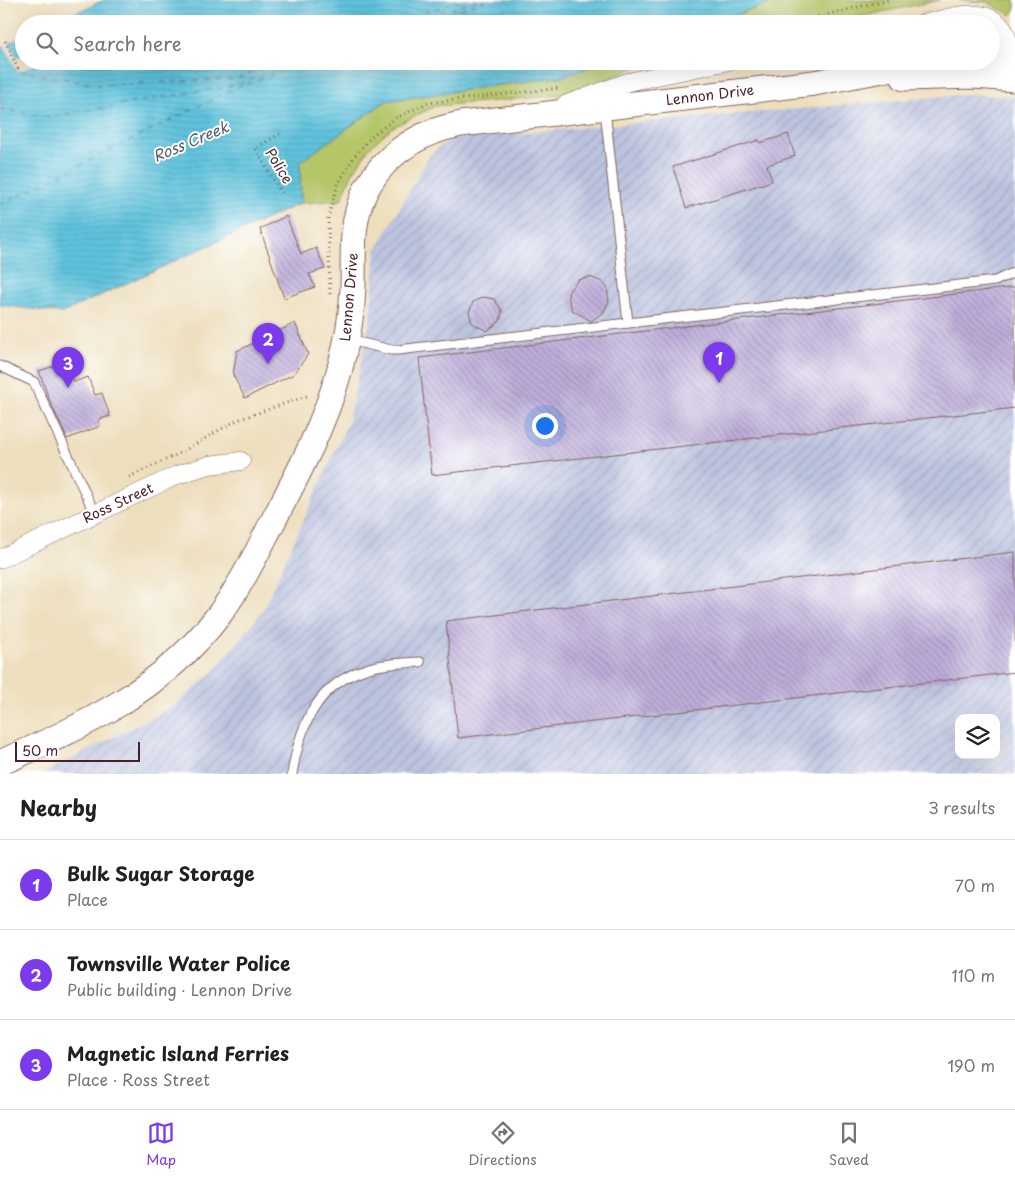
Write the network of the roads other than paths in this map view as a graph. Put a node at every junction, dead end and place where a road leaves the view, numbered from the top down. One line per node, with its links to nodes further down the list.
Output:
1 (1000, 26): 2 (street)
2 (1005, 52): 5 (street)
3 (686, 70): 8 (street)
4 (883, 70): 6 (street, Lennon Drive)
5 (1004, 78): 6 (street, Lennon Drive)
6 (814, 83): 7 (street, Lennon Drive)
7 (605, 107): 8 (street, Lennon Drive); 10 (lane)
8 (544, 114): 11 (street, Lennon Drive)
9 (1015, 272): 10 (lane)
10 (628, 323): 11 (lane)
11 (346, 339): 17 (street, Lennon Drive)
12 (0, 366): 14 (lane)
13 (241, 461): 14 (street, Ross Street)
14 (95, 514): 15 (street, Ross Street)
15 (0, 559)
16 (420, 662): 18 (lane)
17 (0, 762)
18 (292, 774)

